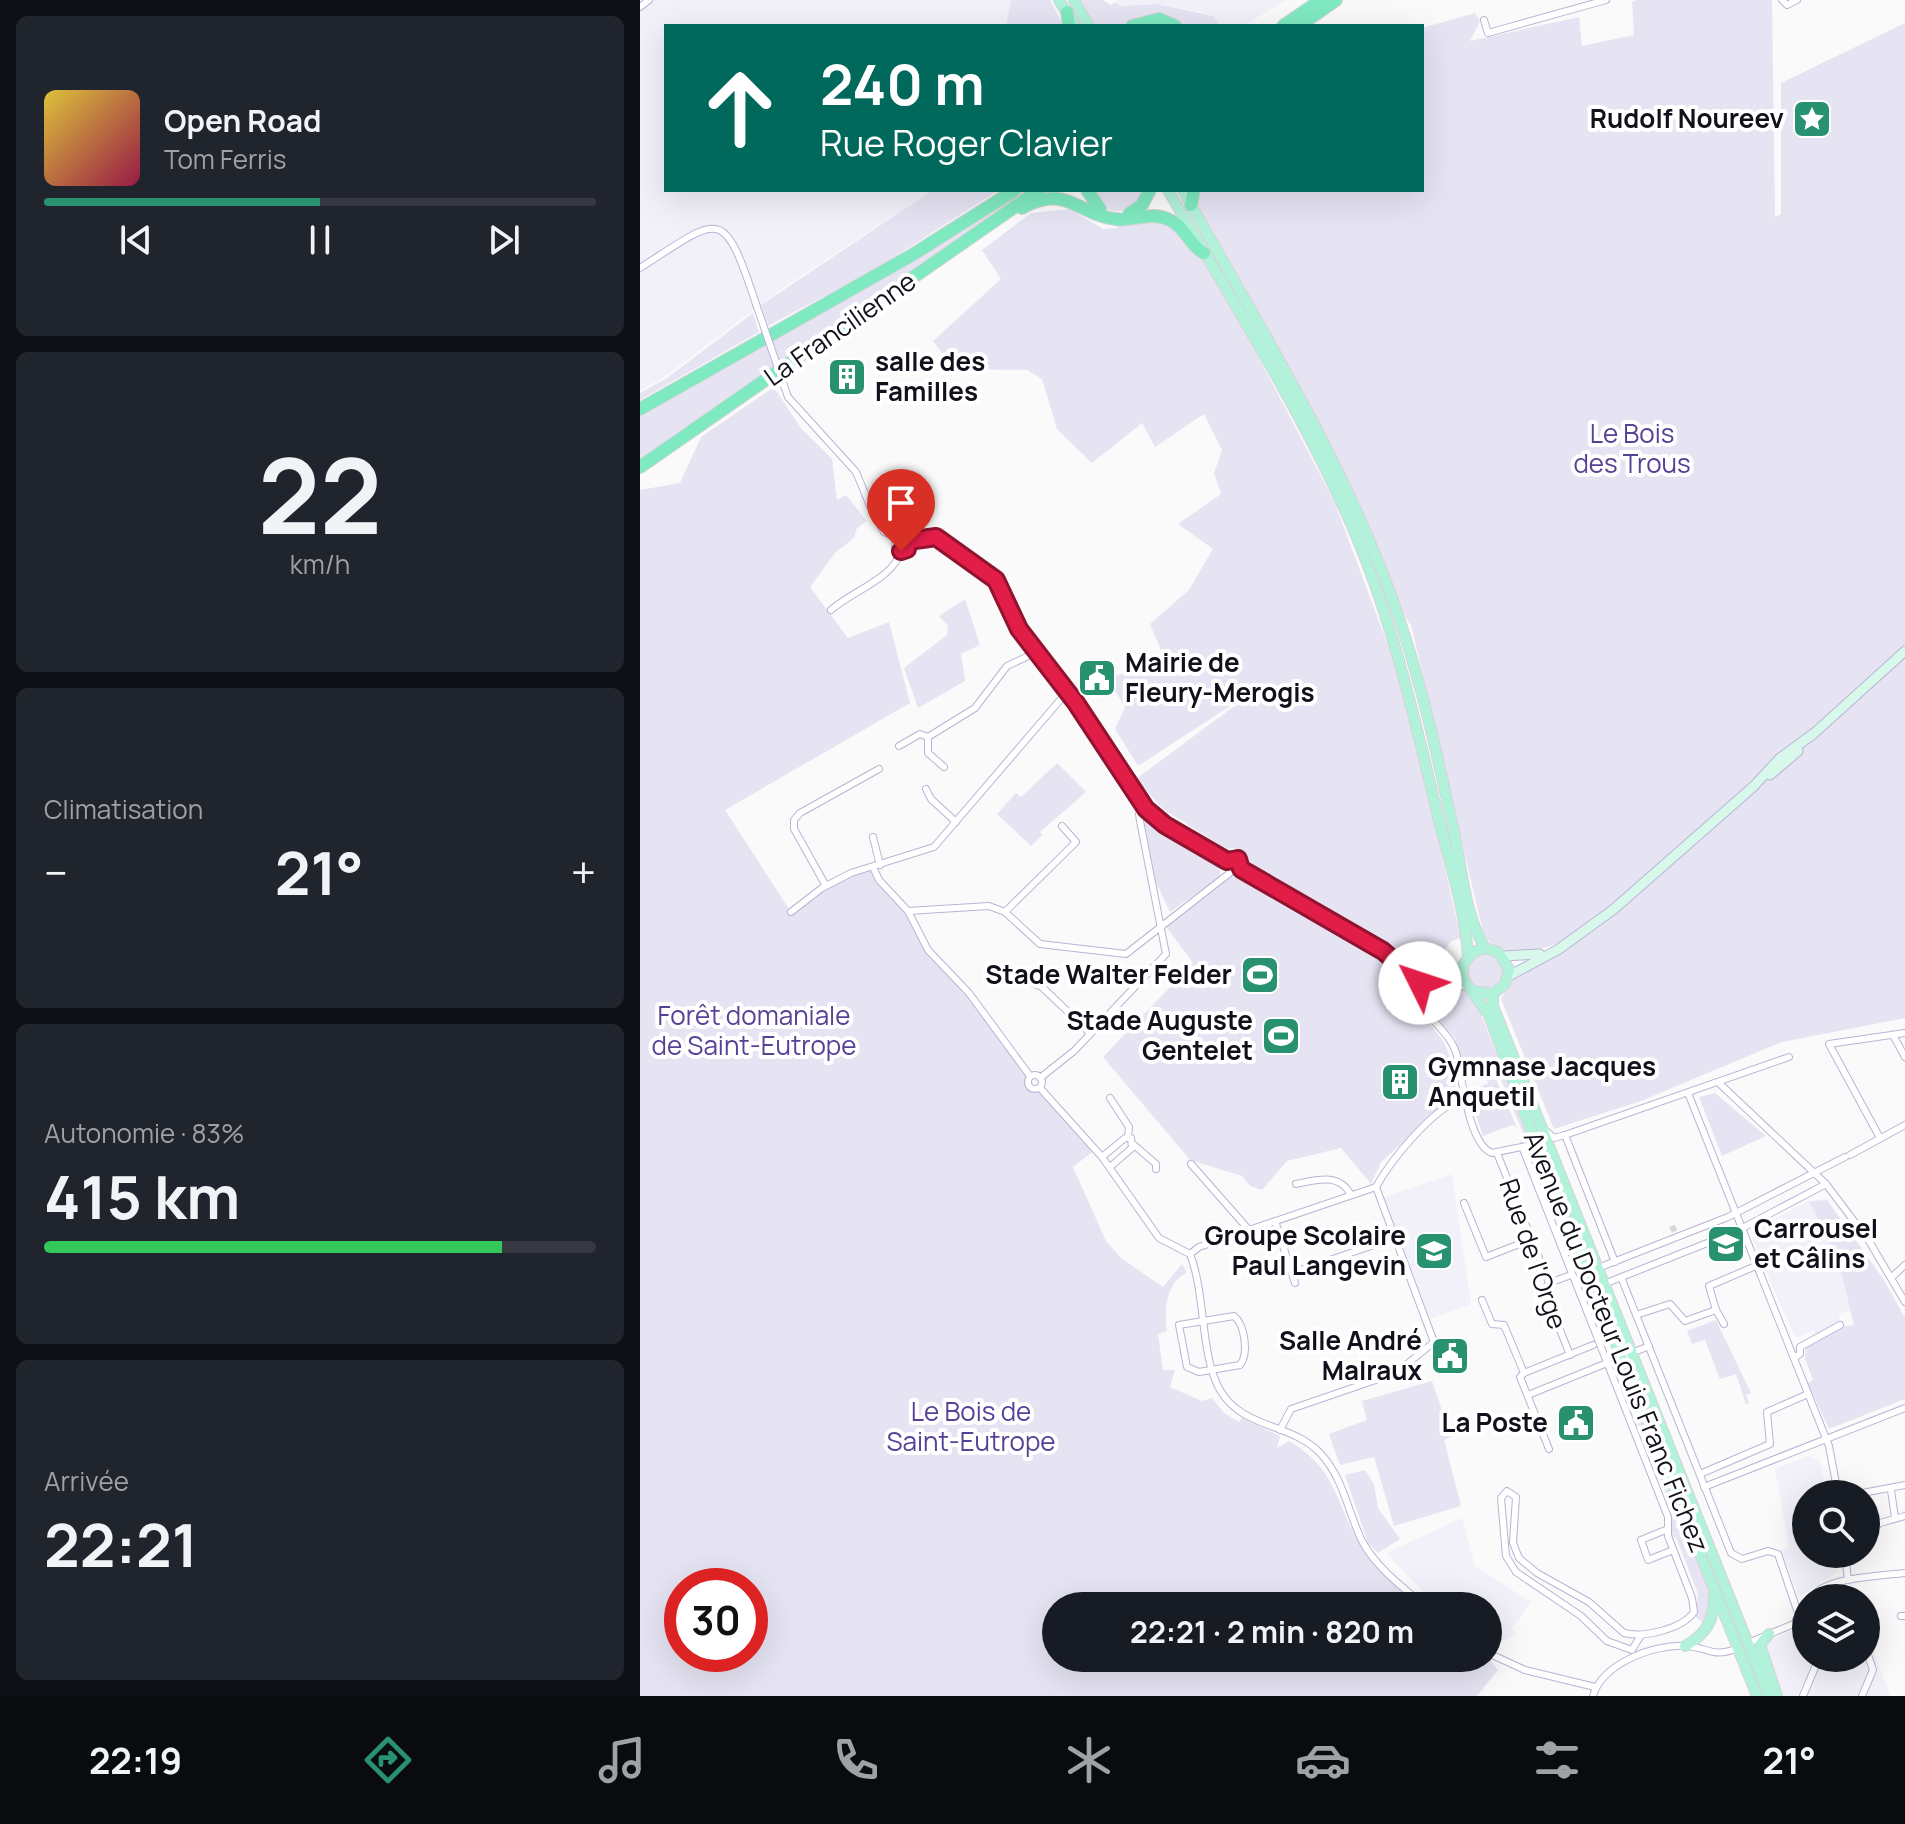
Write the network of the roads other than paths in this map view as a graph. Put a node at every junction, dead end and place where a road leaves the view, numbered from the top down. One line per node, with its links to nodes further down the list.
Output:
1 (649, 0): 9 (street)
2 (1059, 0): 10 (main road)
3 (1074, 0): 14 (main road)
4 (1321, 0): 17 (highway)
5 (1336, 0): 18 (highway)
6 (1606, 0): 11 (street)
7 (1782, 0): 8 (street)
8 (1797, 0)
9 (640, 7)
10 (1067, 12): 12 (highway); 13 (main road)
11 (1484, 20)
12 (1069, 24)
13 (1074, 24)
14 (1088, 24)
15 (1140, 24): 16 (highway)
16 (1170, 24)
17 (1286, 24)
18 (1302, 24)
19 (1012, 192): 30 (highway, La Francilienne)
20 (1036, 192): 27 (highway, La Francilienne)
21 (1088, 192): 22 (highway)
22 (1149, 192)
23 (1169, 192): 28 (main road)
24 (1184, 192): 26 (main road)
25 (1194, 192): 26 (highway)
26 (1191, 205): 57 (main road)
27 (1007, 213): 28 (highway); 31 (highway, La Francilienne)
28 (1204, 253): 60 (main road)
29 (640, 268): 32 (street, bridge)
30 (640, 409)
31 (640, 467)
32 (896, 539): 33 (street); 34 (street)
33 (908, 541): 34 (street); 37 (street)
34 (901, 551): 35 (street)
35 (831, 610)
36 (1905, 651): 58 (main road)
37 (1037, 652): 38 (street); 39 (street)
38 (1067, 692): 44 (street); 45 (street)
39 (928, 737): 40 (street); 41 (street)
40 (899, 746)
41 (944, 767)
42 (879, 769): 52 (street)
43 (926, 789): 45 (street)
44 (1146, 809): 48 (street); 56 (street)
45 (956, 822): 49 (street)
46 (1062, 826): 55 (street)
47 (873, 837): 49 (street)
48 (1227, 861): 50 (street); 51 (street)
49 (876, 866): 52 (street); 53 (street)
50 (1241, 869): 51 (street); 63 (street)
51 (1231, 872): 56 (street)
52 (826, 886): 54 (street)
53 (908, 911): 55 (street); 71 (street)
54 (791, 912)
55 (1005, 912): 56 (street)
56 (1161, 924): 66 (street)
57 (1485, 948): 59 (main road); 60 (main road)
58 (1559, 949): 59 (main road); 62 (main road)
59 (1503, 956): 62 (main road)
60 (1466, 960): 63 (street); 64 (main road)
61 (1013, 975): 66 (street)
62 (1509, 976): 65 (main road)
63 (1418, 982): 64 (street); 78 (street)
64 (1470, 988): 65 (main road); 83 (main road, Avenue du Docteur Louis Franc Fichez)
65 (1493, 994): 75 (main road, Avenue du Docteur Louis Franc Fichez)
66 (1090, 1033): 72 (street)
67 (1905, 1033): 68 (street)
68 (1893, 1035): 70 (street); 82 (street)
69 (1789, 1057): 73 (street)
70 (1905, 1057)
71 (1030, 1076): 72 (street); 74 (street)
72 (1040, 1078): 74 (street)
73 (1720, 1084): 76 (street); 91 (street)
74 (1040, 1088): 87 (street)
75 (1525, 1088): 80 (street); 115 (main road, Avenue du Docteur Louis Franc Fichez)
76 (1688, 1093): 80 (street); 99 (street)
77 (1110, 1098): 81 (street)
78 (1465, 1098): 86 (street); 94 (street)
79 (1905, 1125): 82 (street)
80 (1565, 1135): 107 (street)
81 (1128, 1137): 84 (street); 87 (street)
82 (1880, 1138): 91 (street)
83 (1536, 1144): 85 (street); 115 (main road, Avenue du Docteur Louis Franc Fichez)
84 (1134, 1145): 89 (street); 90 (street)
85 (1523, 1149): 86 (street); 112 (street)
86 (1497, 1153): 104 (street, Rue de l'Orge)
87 (1102, 1157): 89 (street)
88 (1191, 1164): 102 (street)
89 (1110, 1167): 106 (street)
90 (1156, 1169)
91 (1816, 1174): 93 (street); 95 (street)
92 (1296, 1184): 96 (street)
93 (1826, 1184): 98 (street); 114 (street)
94 (1376, 1187): 96 (street); 103 (street)
95 (1774, 1194): 98 (street); 99 (street)
96 (1351, 1195): 100 (street)
97 (1464, 1203): 104 (street)
98 (1781, 1208): 101 (street)
99 (1736, 1213): 101 (street); 105 (street)
100 (1275, 1221): 102 (street); 111 (street)
101 (1743, 1228): 108 (street); 110 (street)
102 (1249, 1230): 106 (street)
103 (1394, 1238): 111 (street); 141 (street)
104 (1532, 1239): 117 (street, Rue de l'Orge)
105 (1643, 1251): 107 (street); 110 (street)
106 (1190, 1254): 122 (street)
107 (1615, 1262): 115 (street)
108 (1758, 1265): 120 (street); 126 (street)
109 (1905, 1265): 114 (street)
110 (1648, 1266): 113 (street)
111 (1292, 1273): 116 (street)
112 (1571, 1275): 117 (street); 132 (street)
113 (1621, 1277): 115 (street); 121 (street)
114 (1892, 1277): 119 (street)
115 (1597, 1280): 129 (main road, Avenue du Docteur Louis Franc Fichez)
116 (1295, 1283)
117 (1549, 1283): 130 (street, Rue de l'Orge)
118 (1482, 1300): 134 (street)
119 (1905, 1302)
120 (1716, 1310): 121 (street); 123 (street)
121 (1636, 1315): 127 (street)
122 (1205, 1319): 133 (street); 133 (street); 133 (street)
123 (1724, 1324)
124 (1840, 1325): 128 (street)
125 (1593, 1345): 130 (street)
126 (1789, 1345): 128 (street); 131 (street)
127 (1649, 1346): 129 (street); 137 (street)
128 (1800, 1347): 131 (street)
129 (1627, 1354): 132 (street); 138 (main road, Avenue du Docteur Louis Franc Fichez)
130 (1570, 1355): 134 (street)
131 (1794, 1358): 135 (street)
132 (1606, 1363): 136 (street); 140 (street)
133 (1213, 1369): 141 (street)
134 (1524, 1373): 136 (street)
135 (1808, 1394): 142 (street); 143 (street)
136 (1528, 1395): 144 (street)
137 (1671, 1399): 138 (street); 146 (street)
138 (1648, 1408): 140 (street); 164 (main road, Avenue du Docteur Louis Franc Fichez); 174 (main road, Avenue du Docteur Louis Franc Fichez)
139 (1905, 1408): 142 (street)
140 (1627, 1417): 157 (street)
141 (1280, 1430): 167 (street)
142 (1826, 1439): 145 (street); 147 (street)
143 (1772, 1441): 145 (street); 146 (street)
144 (1549, 1449)
145 (1780, 1458): 149 (street)
146 (1700, 1474): 149 (street)
147 (1835, 1480)
148 (1905, 1485): 150 (street)
149 (1704, 1487): 166 (street)
150 (1891, 1490): 151 (street); 155 (street)
151 (1880, 1491)
152 (1517, 1501): 153 (street); 171 (street); 171 (street)
153 (1525, 1502)
154 (1905, 1516): 155 (street)
155 (1895, 1518): 156 (street)
156 (1880, 1523)
157 (1668, 1529): 158 (street); 159 (street)
158 (1673, 1550): 159 (street); 169 (street)
159 (1648, 1560): 160 (street)
160 (1638, 1565)
161 (1847, 1568): 163 (street)
162 (1905, 1573): 163 (street)
163 (1848, 1580): 165 (street)
164 (1713, 1584): 173 (main road); 174 (main road, Avenue du Docteur Louis Franc Fichez)
165 (1834, 1584)
166 (1792, 1590)
167 (1408, 1592)
168 (1792, 1621): 170 (street)
169 (1667, 1628): 171 (street); 172 (street)
170 (1769, 1634): 174 (street); 182 (main road)
171 (1641, 1635)
172 (1672, 1646): 173 (street); 178 (street)
173 (1685, 1646): 174 (street)
174 (1743, 1646): 180 (main road, Avenue du Docteur Louis Franc Fichez); 181 (main road)
175 (1502, 1659): 178 (street)
176 (1813, 1672): 183 (street)
177 (1872, 1672): 184 (street)
178 (1595, 1687): 179 (street)
179 (1593, 1696)
180 (1757, 1696)
181 (1767, 1696)
182 (1777, 1696)
183 (1803, 1696)
184 (1862, 1696)

